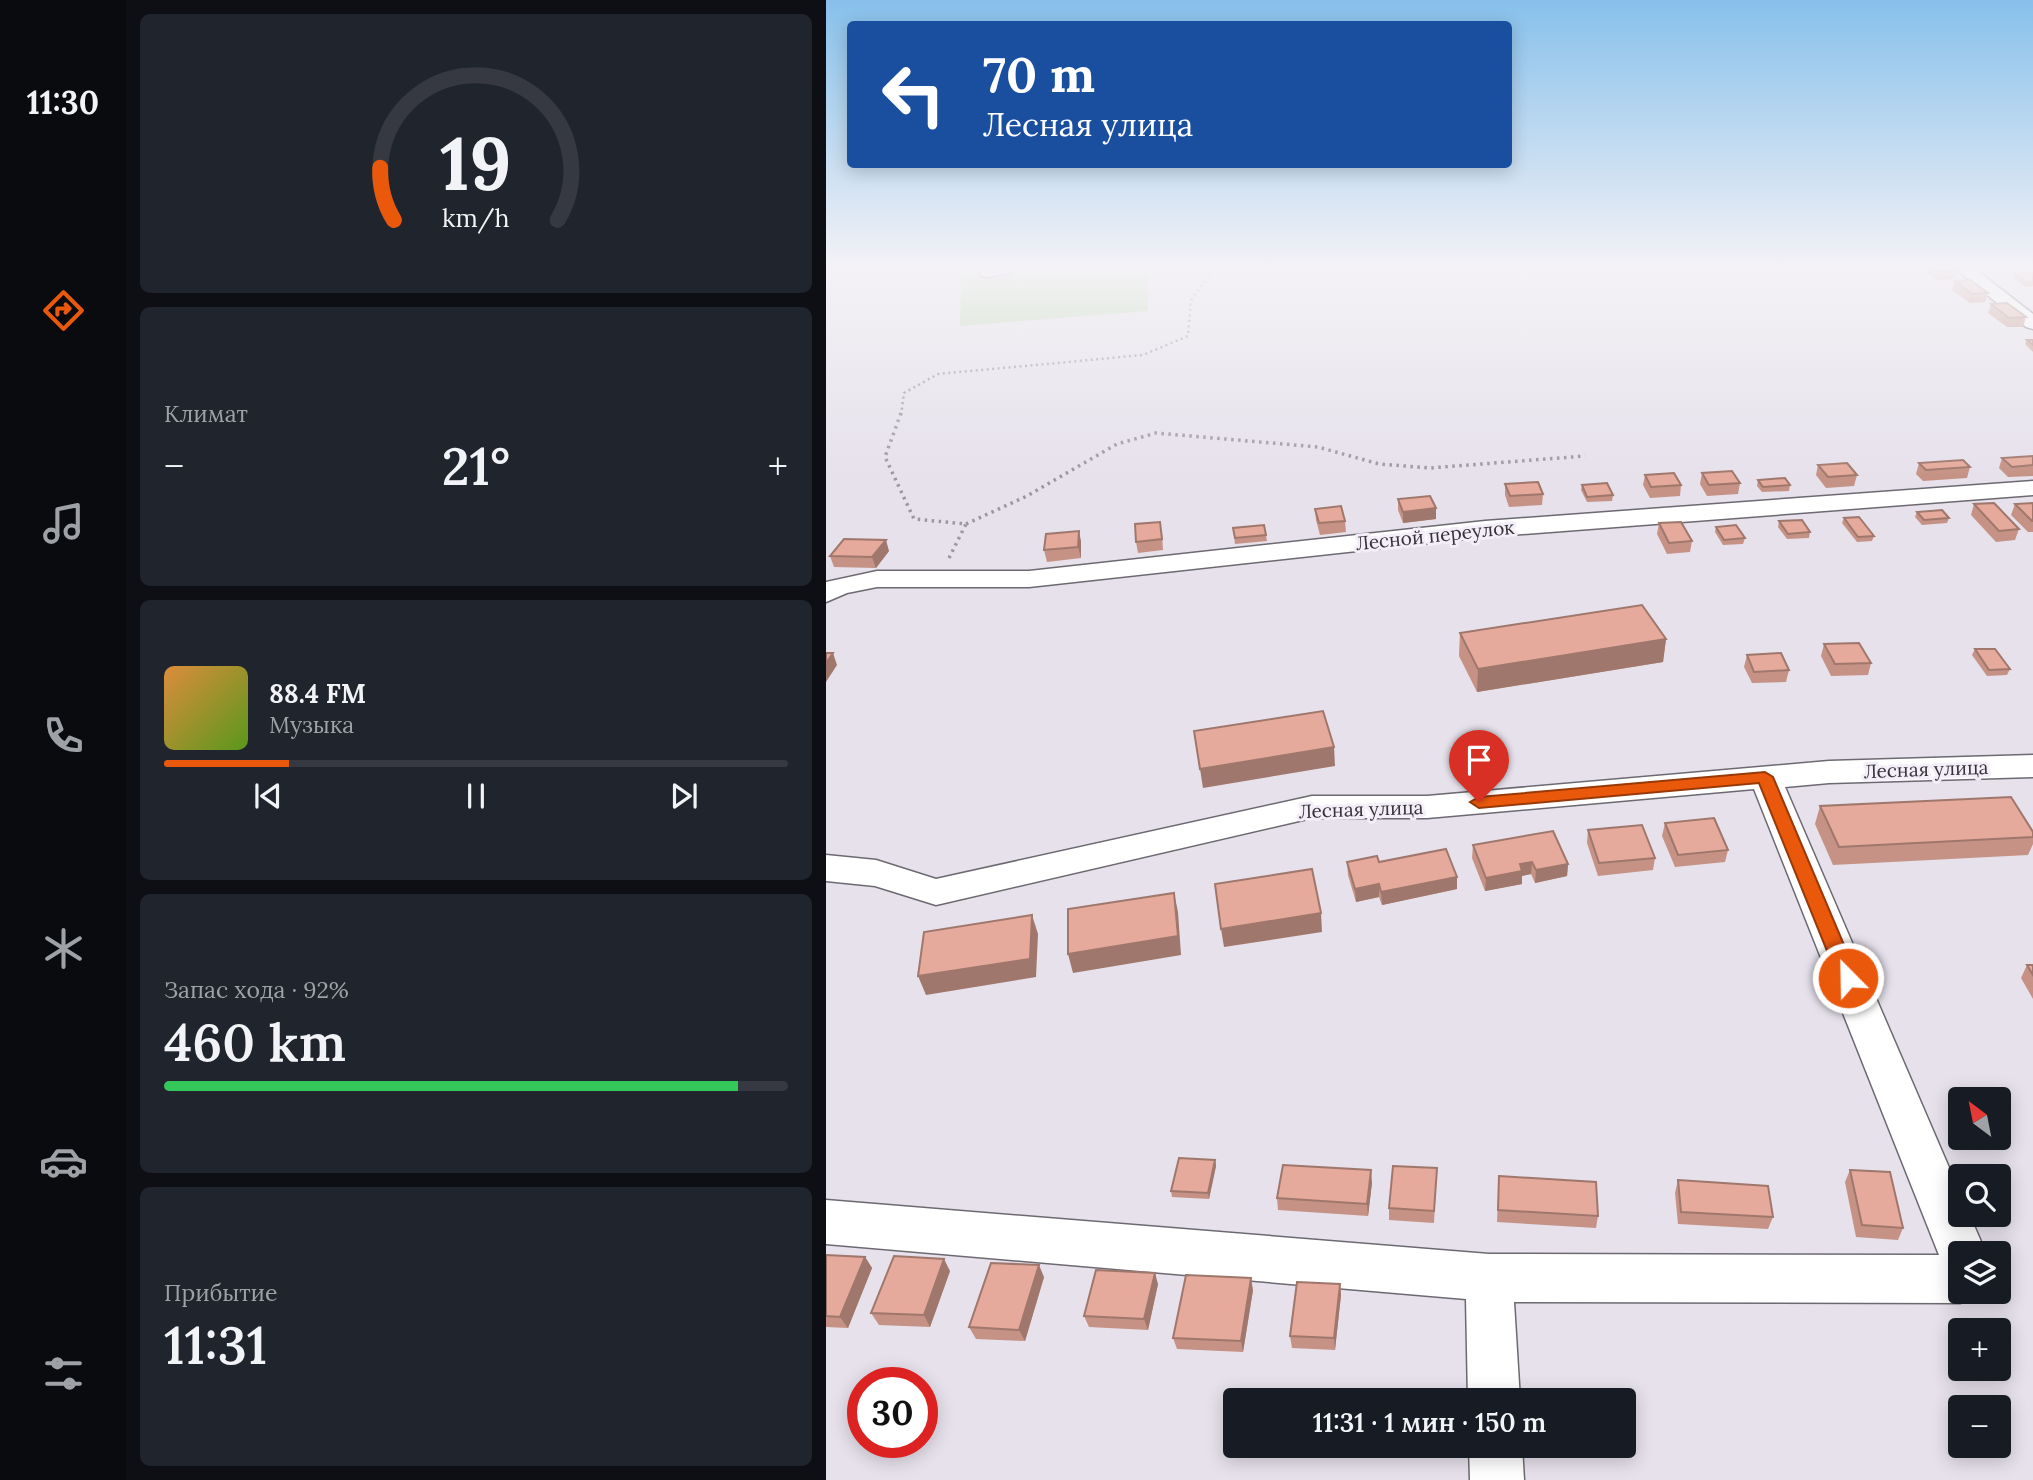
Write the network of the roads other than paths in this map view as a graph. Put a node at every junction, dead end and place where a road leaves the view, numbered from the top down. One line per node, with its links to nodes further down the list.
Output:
1 (2033, 488): 2 (street, Лесной переулок)
2 (830, 584)
3 (2033, 766): 4 (street, Лесная улица)
4 (1765, 777): 5 (street, Лесная улица); 7 (street)
5 (826, 868)
6 (826, 1222): 8 (street)
7 (1957, 1241)
8 (1489, 1278): 9 (street); 10 (street)
9 (1948, 1279)
10 (1494, 1388)
11 (1496, 1458): 12 (street)
12 (1497, 1480)

